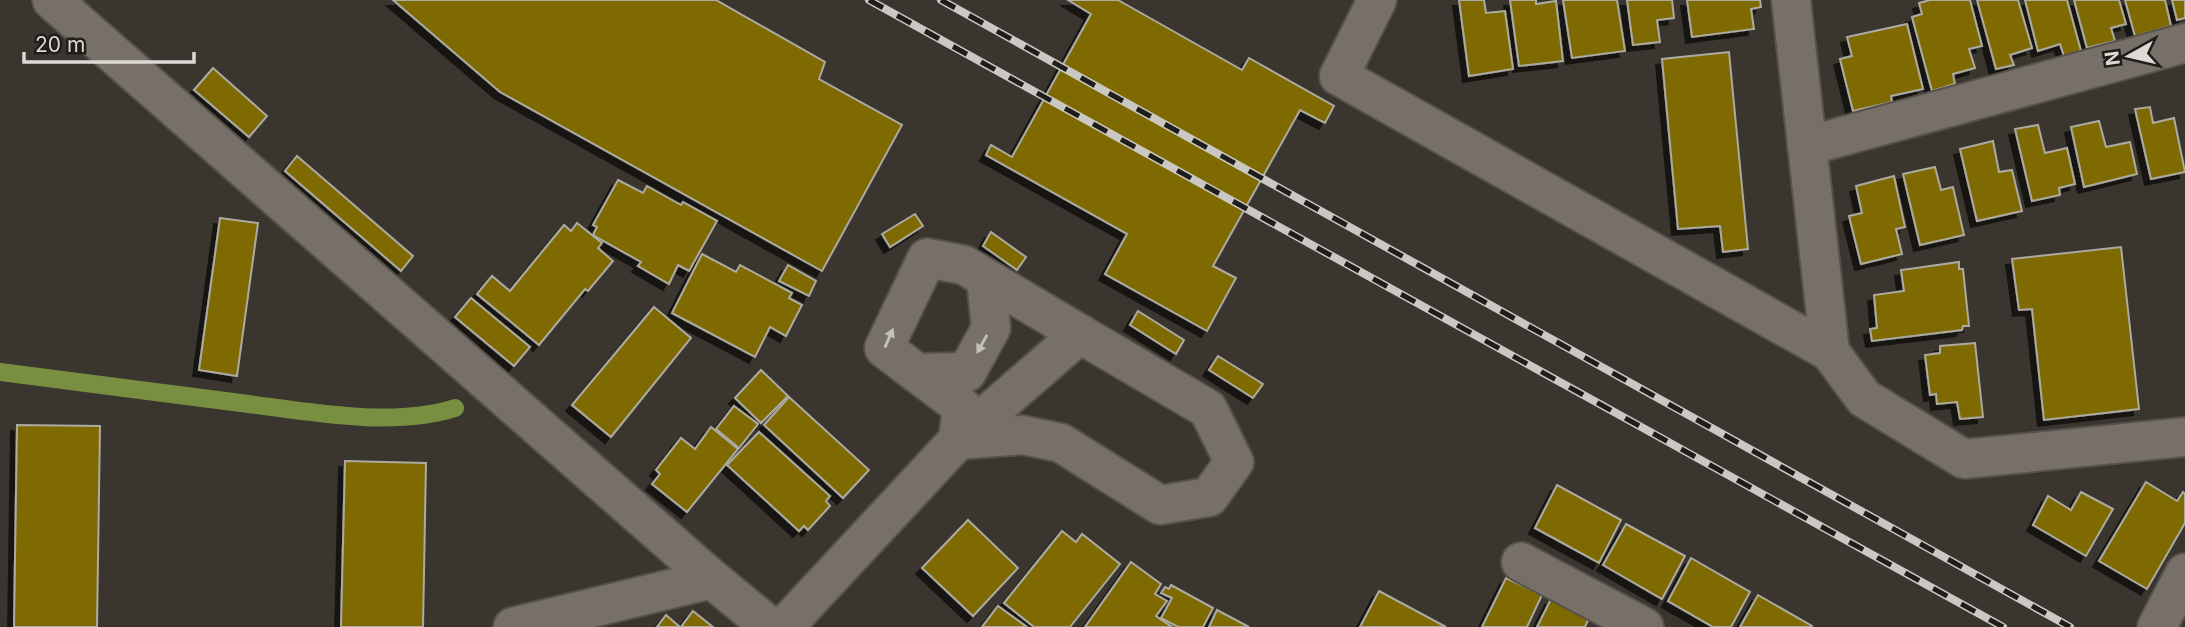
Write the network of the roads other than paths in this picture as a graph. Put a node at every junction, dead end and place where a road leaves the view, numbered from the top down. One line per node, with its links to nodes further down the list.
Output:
1 (52, 0): 14 (street)
2 (1377, 0): 8 (street)
3 (1791, 0): 5 (street)
4 (2185, 43): 5 (street)
5 (1807, 146): 8 (street)
6 (986, 279): 7 (street); 9 (street, one-way to 9); 9 (street, one-way to 6)
7 (1080, 334): 11 (street); 11 (street)
8 (1830, 352): 10 (street)
9 (917, 373): 11 (street)
10 (2185, 437)
11 (958, 440): 17 (street)
12 (1521, 562): 18 (street)
13 (2185, 573): 19 (street)
14 (712, 579): 15 (street); 16 (street)
15 (513, 627)
16 (770, 627)
17 (783, 627)
18 (1644, 627)
19 (2157, 627)

